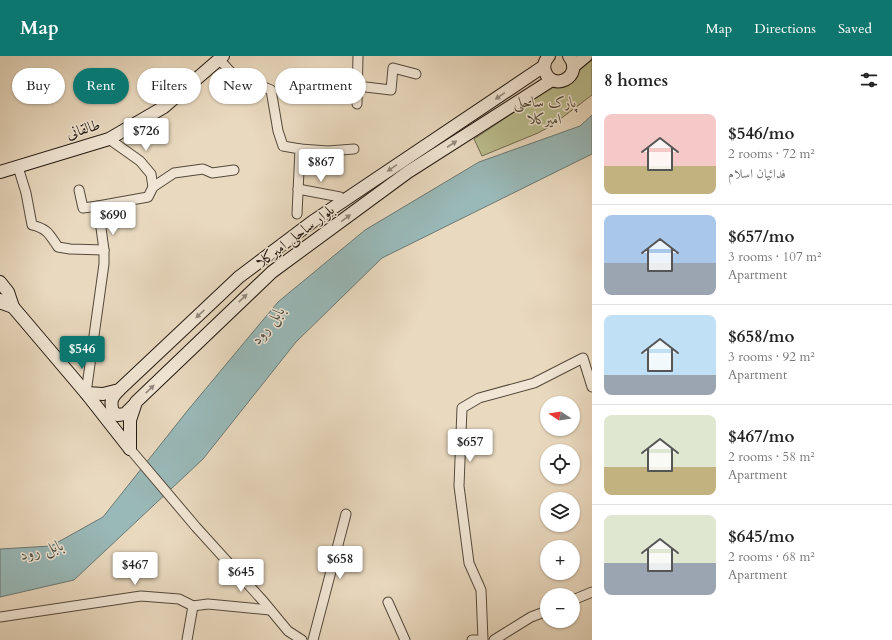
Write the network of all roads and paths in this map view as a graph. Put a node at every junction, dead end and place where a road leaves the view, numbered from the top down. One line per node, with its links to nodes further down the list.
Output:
1 (358, 56): 6 (street)
2 (586, 56): 5 (main road)
3 (221, 58): 10 (main road, طالقانی); 11 (street)
4 (546, 60): 8 (main road); 27 (main road, بلوار ساحلی امیرکلا, one-way to 27)
5 (572, 61): 8 (main road)
6 (358, 68)
7 (416, 74): 9 (street)
8 (552, 80): 29 (main road, بلوار ساحلی امیرکلا, one-way to 8)
9 (366, 87)
10 (109, 139): 13 (main road, طالقانی); 16 (street)
11 (300, 149): 12 (street); 18 (street)
12 (354, 149)
13 (18, 167): 15 (main road, طالقانی); 22 (street)
14 (234, 170): 16 (street)
15 (0, 172)
16 (153, 187): 20 (street)
17 (79, 190): 20 (street)
18 (298, 190): 19 (street); 21 (street)
19 (340, 197)
20 (98, 206): 22 (street)
21 (297, 214)
22 (104, 250): 28 (street)
23 (0, 282): 25 (main road)
24 (0, 300): 25 (main road)
25 (13, 307): 28 (main road)
26 (592, 387): 45 (street)
27 (119, 390): 28 (main road); 29 (main road)
28 (86, 393): 30 (main road)
29 (136, 402): 30 (main road, بلوار ساحلی امیرکلا)
30 (130, 448): 36 (street)
31 (346, 514): 41 (street)
32 (592, 592): 33 (street)
33 (580, 597)
34 (388, 602): 42 (street)
35 (193, 606): 36 (street); 38 (street); 39 (street)
36 (270, 610): 40 (street)
37 (540, 614): 46 (street)
38 (0, 617)
39 (187, 640)
40 (302, 640)
41 (313, 640)
42 (405, 640)
43 (472, 640): 44 (street)
44 (477, 640)
45 (483, 640)
46 (494, 640)

